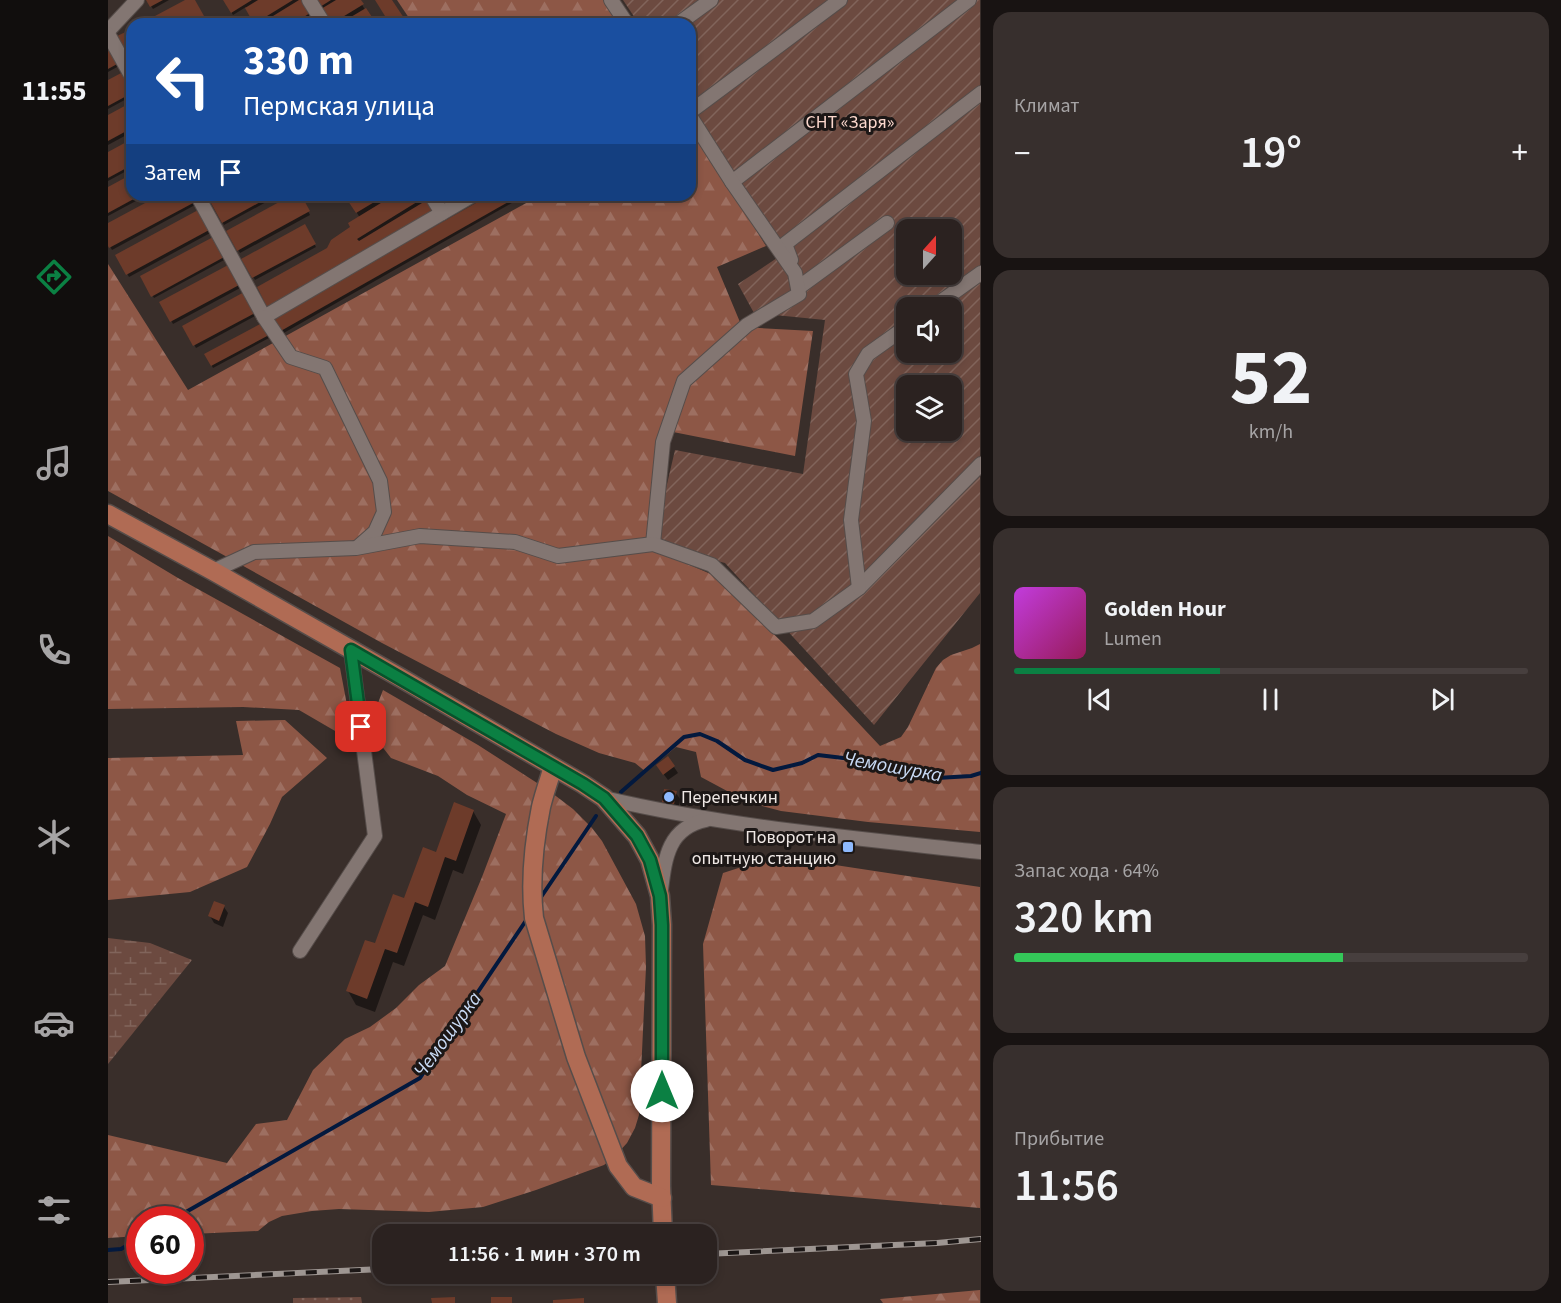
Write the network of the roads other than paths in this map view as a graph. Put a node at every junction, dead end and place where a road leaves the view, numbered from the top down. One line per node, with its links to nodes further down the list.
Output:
1 (137, 0): 10 (street)
2 (309, 0): 7 (street)
3 (611, 0): 8 (street)
4 (711, 0): 9 (street)
5 (840, 0): 13 (street)
6 (969, 0): 15 (street)
7 (320, 18)
8 (623, 18)
9 (686, 18)
10 (108, 33): 11 (street)
11 (126, 66)
12 (981, 93): 21 (street)
13 (696, 109)
14 (696, 124): 15 (street)
15 (732, 182): 21 (street)
16 (200, 201): 25 (street)
17 (435, 201): 19 (street)
18 (463, 201): 19 (street)
19 (442, 213): 25 (street)
20 (887, 223): 23 (street)
21 (795, 273): 23 (street)
22 (981, 273): 24 (street)
23 (798, 288): 29 (street)
24 (947, 297)
25 (264, 317): 30 (street)
26 (896, 334): 32 (street)
27 (981, 464): 32 (street)
28 (108, 514): 31 (main road)
29 (653, 544): 30 (street); 32 (street)
30 (356, 548): 31 (street)
31 (213, 572): 33 (main road)
32 (859, 588)
33 (351, 650): 34 (main road); 39 (street)
34 (554, 767): 35 (main road); 40 (main road)
35 (604, 798): 36 (street); 38 (main road)
36 (712, 819): 37 (street); 38 (street)
37 (981, 852)
38 (660, 896): 40 (main road)
39 (300, 951)
40 (662, 1198): 41 (main road)
41 (663, 1224)
42 (666, 1284): 43 (main road)
43 (667, 1303)

